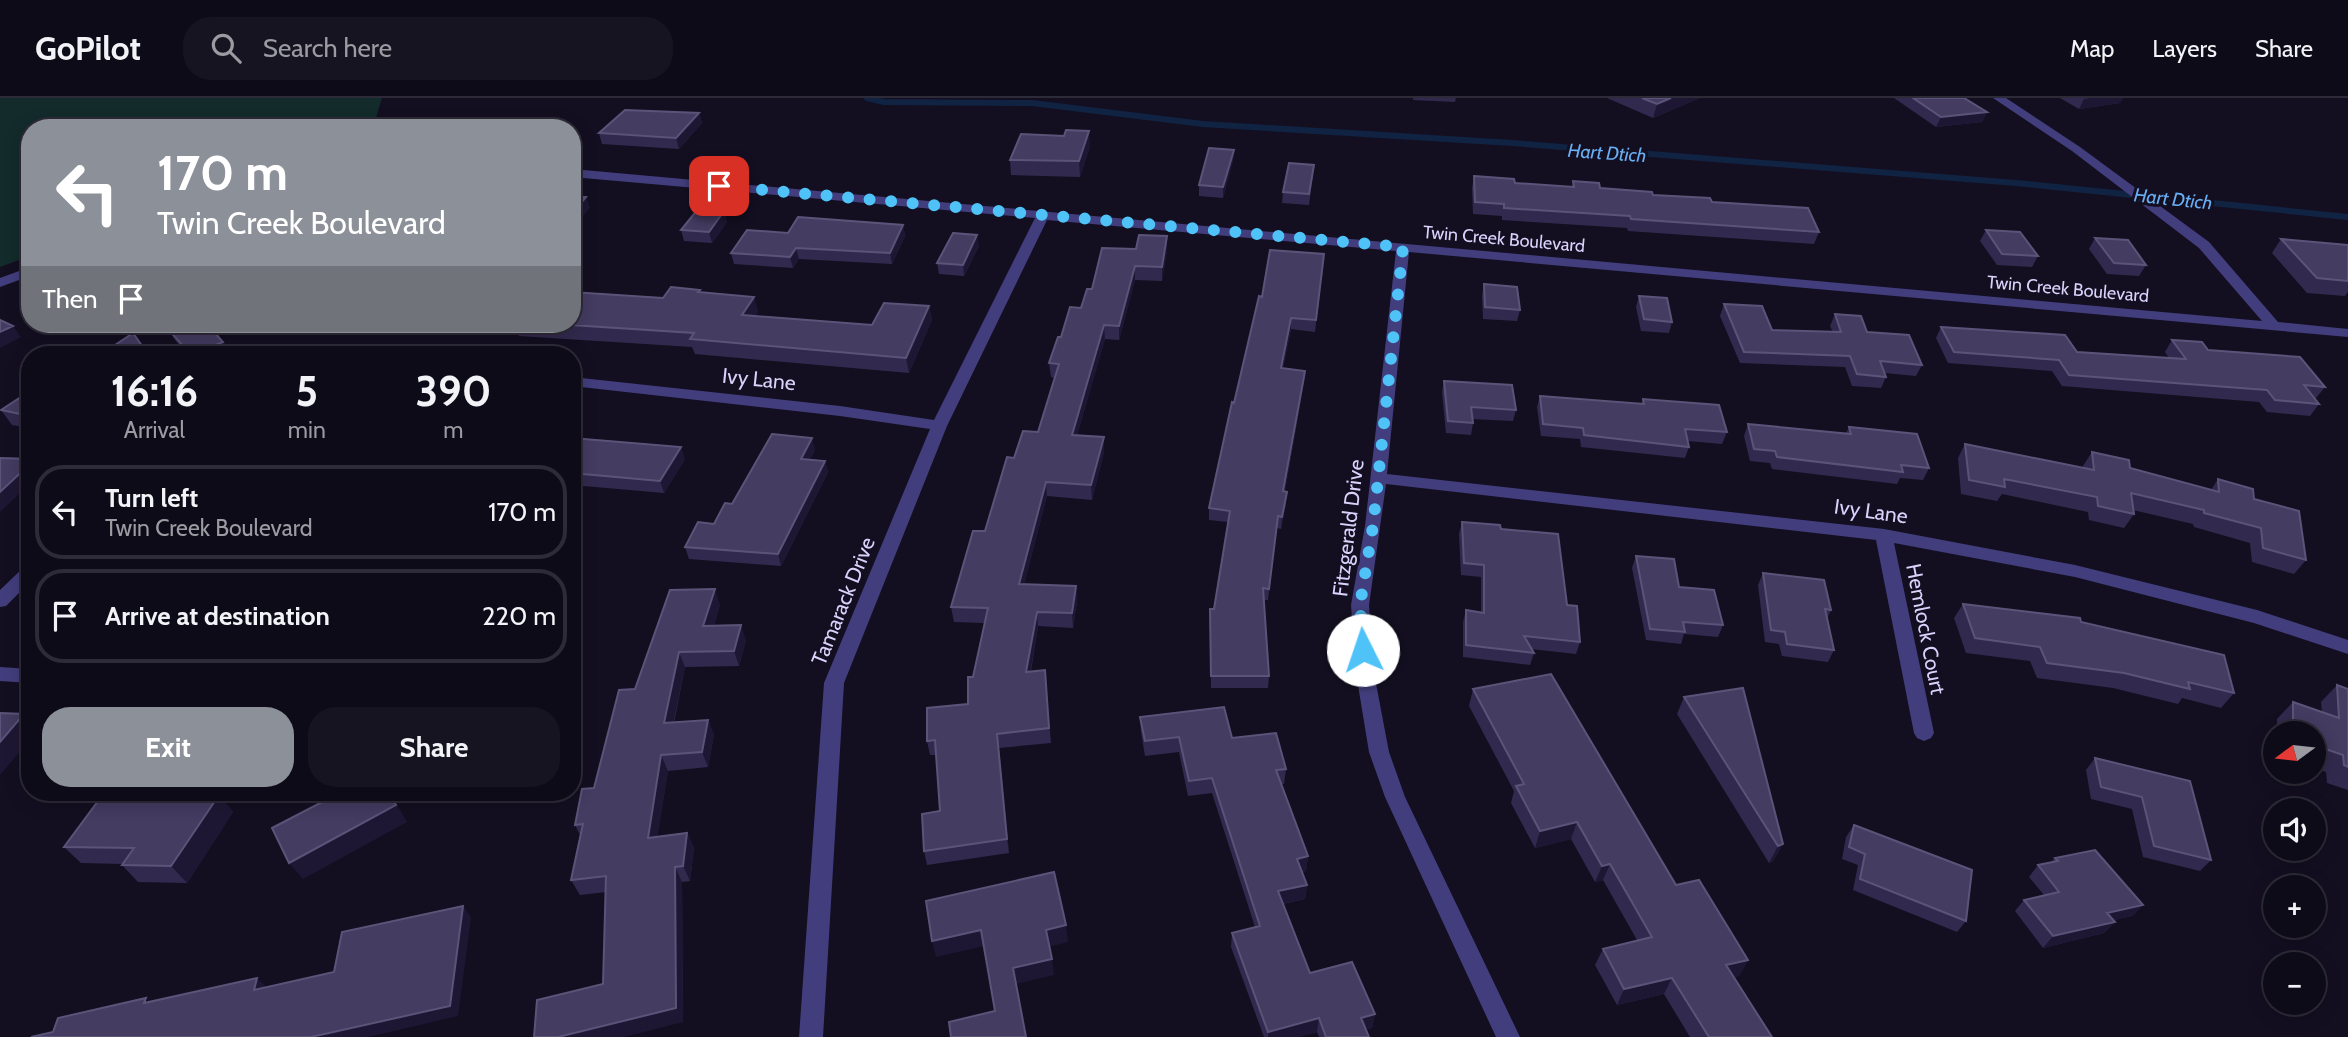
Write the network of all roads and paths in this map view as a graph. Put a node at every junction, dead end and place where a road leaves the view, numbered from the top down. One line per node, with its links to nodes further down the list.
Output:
1 (1999, 98): 7 (street)
2 (581, 174): 3 (street, Twin Creek Boulevard)
3 (1043, 215): 4 (street, Twin Creek Boulevard); 10 (street, Tamarack Drive)
4 (1403, 247): 7 (street, Twin Creek Boulevard); 11 (street, Fitzgerald Drive)
5 (21, 275): 6 (street)
6 (0, 283)
7 (2273, 325): 8 (street, Twin Creek Boulevard)
8 (2348, 333)
9 (581, 383): 10 (street, Ivy Lane)
10 (939, 426): 19 (street, Tamarack Drive)
11 (1378, 478): 12 (street, Ivy Lane); 20 (street, Fitzgerald Drive)
12 (1884, 535): 15 (street, Ivy Lane); 18 (street, Hemlock Court)
13 (21, 580): 14 (street)
14 (0, 601)
15 (2348, 647)
16 (0, 674): 17 (street)
17 (21, 675)
18 (1924, 733)
19 (811, 1037)
20 (1508, 1037)

